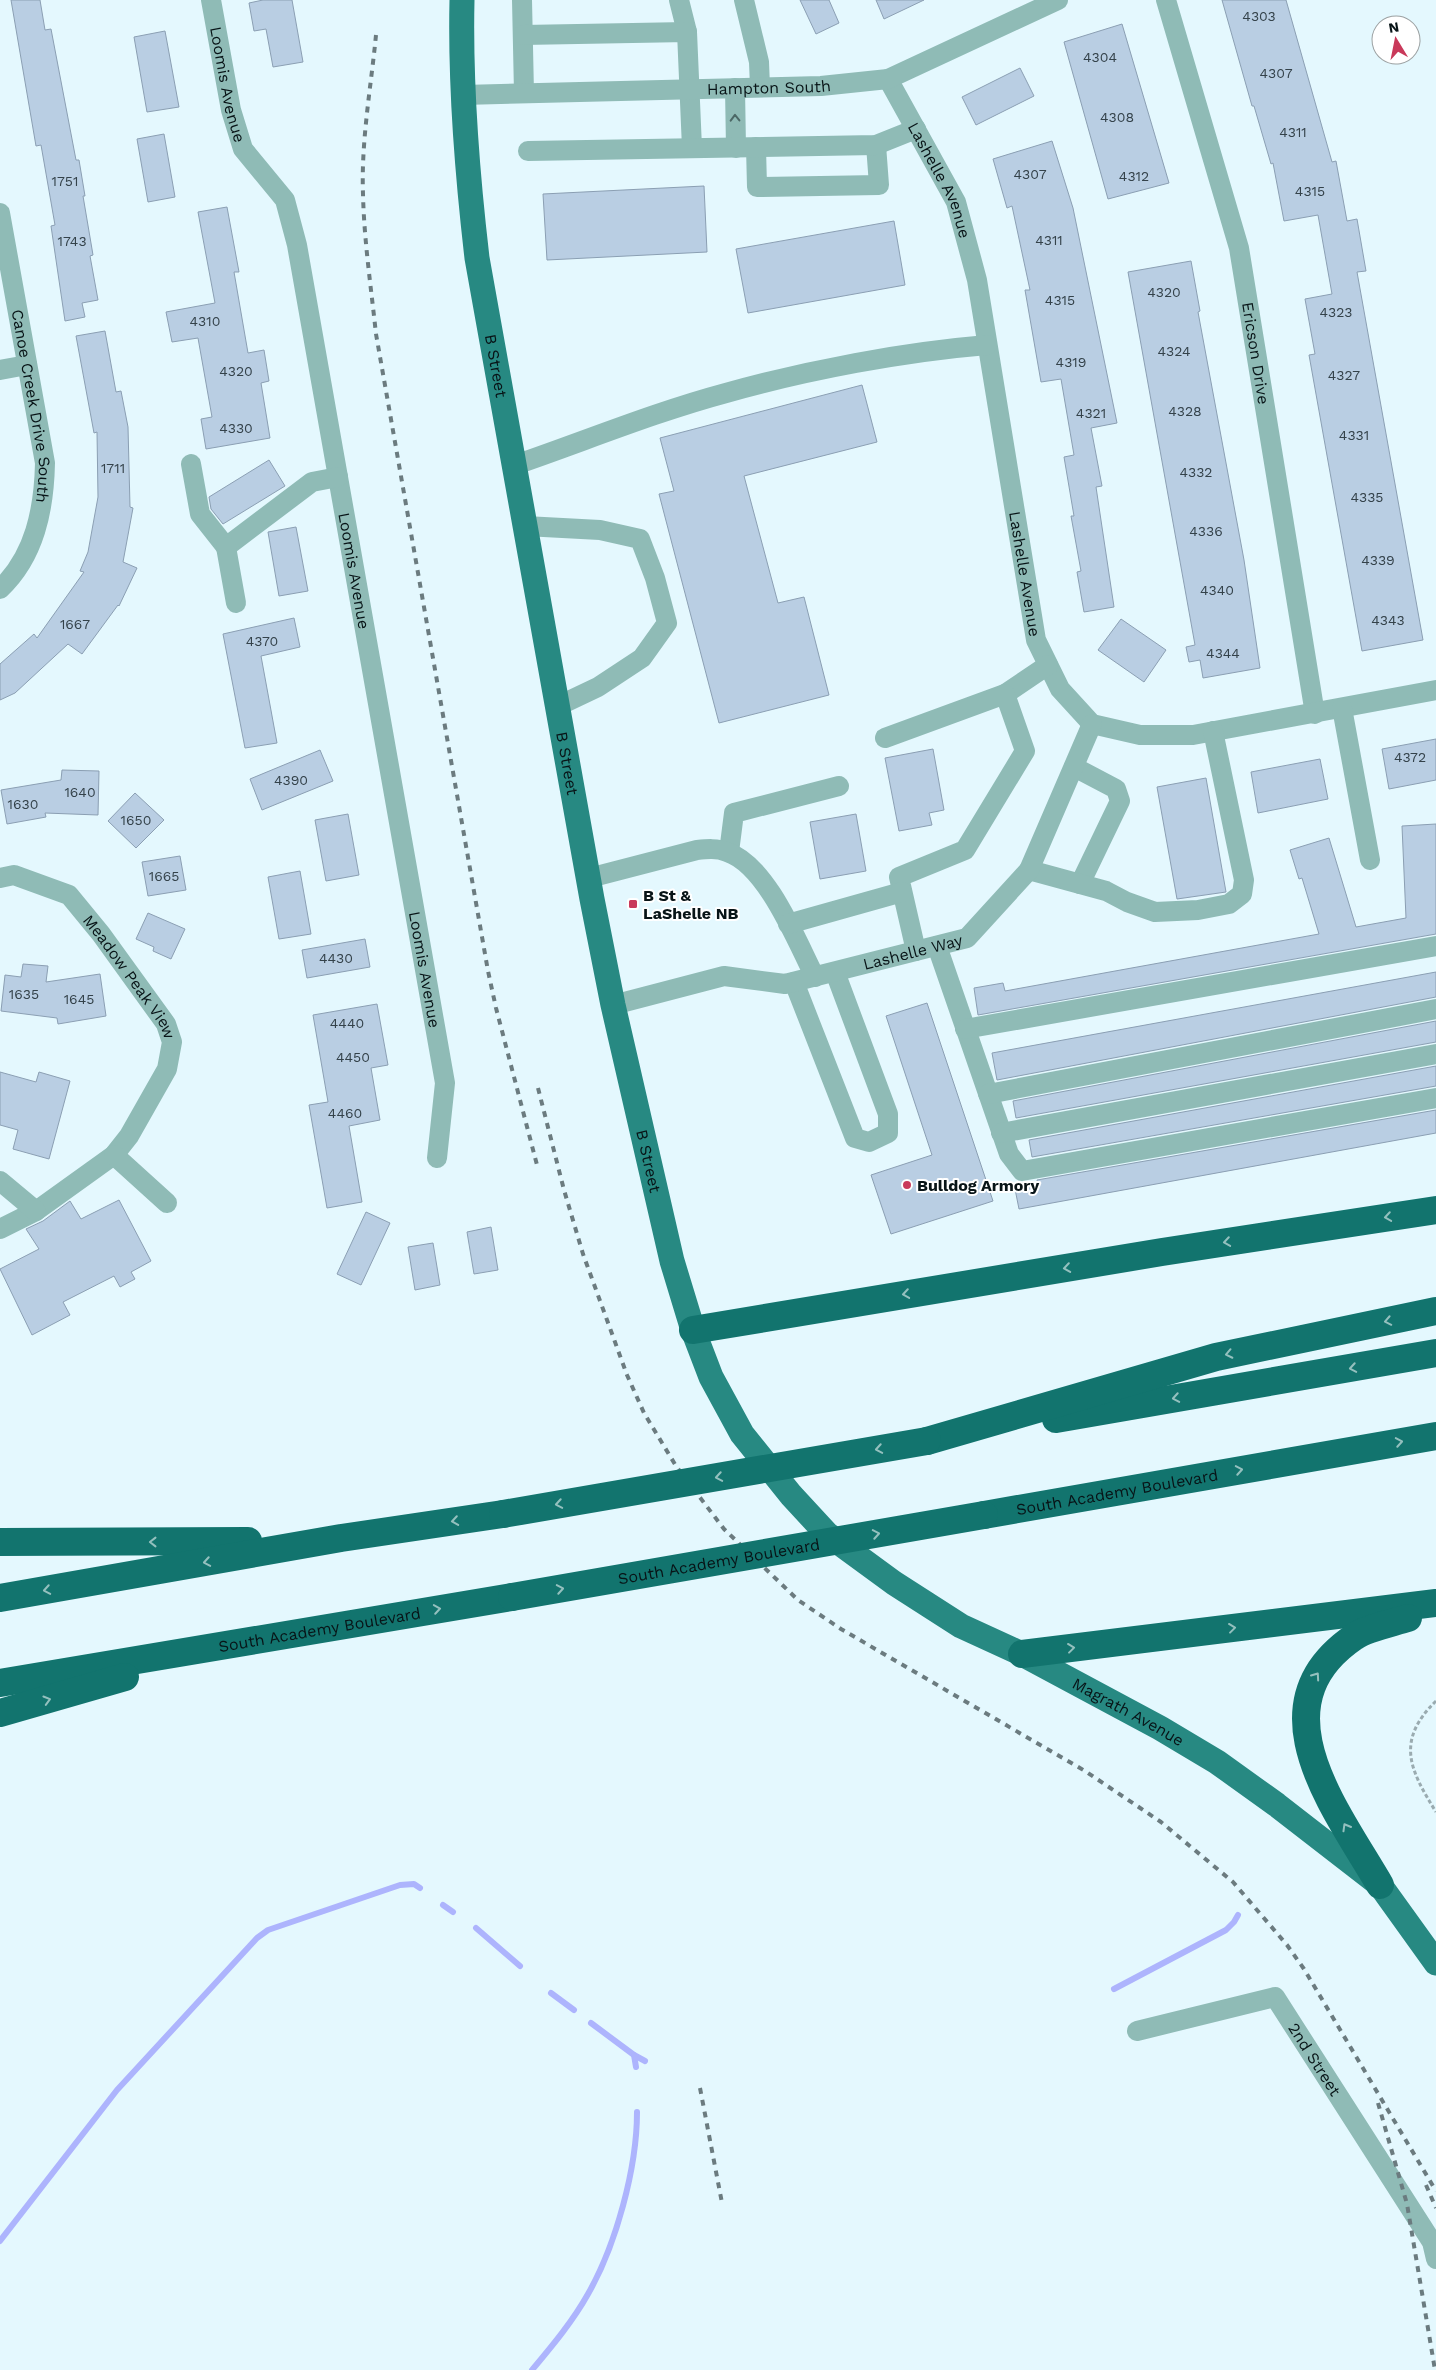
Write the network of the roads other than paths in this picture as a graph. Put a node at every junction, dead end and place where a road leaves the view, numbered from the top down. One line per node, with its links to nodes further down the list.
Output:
1 (211, 0): 28 (street, Loomis Avenue)
2 (462, 0): 15 (main road, B Street)
3 (522, 0): 9 (street)
4 (679, 0): 8 (street)
5 (744, 0): 11 (street)
6 (1058, 0): 10 (street, Hampton South)
7 (1166, 0): 38 (street, Ericson Drive)
8 (686, 32): 9 (street); 13 (street)
9 (523, 35): 14 (street)
10 (888, 79): 11 (street, Hampton South); 16 (street, Lashelle Avenue)
11 (760, 87): 12 (street, Hampton South)
12 (735, 88): 13 (street, Hampton South); 20 (street, one-way to 12)
13 (689, 89): 14 (street, Hampton South); 19 (street)
14 (524, 93): 15 (street, Hampton South)
15 (463, 95): 27 (main road, B Street)
16 (916, 129): 17 (street); 23 (street, Lashelle Avenue)
17 (876, 145): 18 (street); 18 (street)
18 (756, 147): 20 (street)
19 (692, 148): 20 (street); 21 (street)
20 (736, 148)
21 (528, 151)
22 (0, 213): 24 (street, Canoe Creek Drive South)
23 (987, 345): 27 (street); 33 (street, Lashelle Avenue)
24 (27, 365): 25 (street); 31 (street, Canoe Creek Drive South)
25 (0, 370)
26 (191, 464): 30 (street)
27 (515, 465): 29 (main road, B Street)
28 (338, 477): 30 (street); 66 (street, Loomis Avenue)
29 (525, 526): 36 (main road, B Street); 36 (street)
30 (226, 547): 32 (street)
31 (0, 589)
32 (236, 603)
33 (1048, 665): 35 (street); 39 (street, Lashelle Avenue)
34 (1436, 690): 37 (street)
35 (1005, 694): 41 (street); 50 (street)
36 (558, 706): 48 (main road, B Street)
37 (1342, 708): 38 (street); 45 (street)
38 (1314, 714): 40 (street)
39 (1092, 724): 40 (street); 42 (street, Lashelle Way)
40 (1213, 731): 49 (street)
41 (885, 738)
42 (1074, 766): 46 (street, Lashelle Way); 49 (street)
43 (839, 786): 44 (street)
44 (729, 852): 48 (street); 51 (street)
45 (1370, 860)
46 (1029, 870): 49 (street); 52 (street, Lashelle Way)
47 (0, 878): 65 (street, Meadow Peak View)
48 (589, 878): 58 (main road, B Street)
49 (1080, 884)
50 (902, 892): 51 (street); 54 (street)
51 (788, 924): 56 (street)
52 (936, 946): 54 (street, Lashelle Way); 60 (street)
53 (1436, 946): 60 (street)
54 (916, 951): 55 (street, Lashelle Way)
55 (835, 972): 56 (street, Lashelle Way); 57 (street)
56 (815, 977): 57 (street, Lashelle Way)
57 (794, 982): 58 (street, Lashelle Way)
58 (614, 1005): 73 (main road, B Street)
59 (1436, 1009): 62 (street)
60 (965, 1030): 62 (street)
61 (1436, 1054): 64 (street)
62 (988, 1094): 64 (street)
63 (1436, 1098): 64 (street)
64 (1001, 1133)
65 (114, 1155): 68 (street); 70 (street, Meadow Peak View)
66 (437, 1158)
67 (0, 1181): 70 (street)
68 (167, 1203)
69 (1436, 1210): 73 (highway, one-way to 73)
70 (36, 1211): 71 (street, Meadow Peak View)
71 (0, 1229)
72 (1436, 1311): 76 (highway, one-way to 76)
73 (693, 1330): 77 (main road, B Street)
74 (1436, 1353): 76 (highway, one-way to 76)
75 (1436, 1436): 83 (highway, South Academy Boulevard, one-way to 75, bridge)
76 (927, 1441): 78 (highway, one-way to 78, bridge)
77 (792, 1495): 84 (main road, Magrath Avenue)
78 (342, 1538): 79 (highway, one-way to 79); 80 (highway, one-way to 80)
79 (0, 1542)
80 (0, 1598)
81 (1436, 1603): 84 (highway, one-way to 81)
82 (1436, 1608): 87 (highway, one-way to 82)
83 (251, 1640): 85 (highway, South Academy Boulevard); 86 (highway, one-way to 83)
84 (1022, 1654): 87 (main road, Magrath Avenue)
85 (0, 1683)
86 (0, 1713)
87 (1380, 1885): 88 (main road, Magrath Avenue)
88 (1436, 1963)
89 (1137, 2031): 90 (street, 2nd Street)
90 (1434, 2251)

